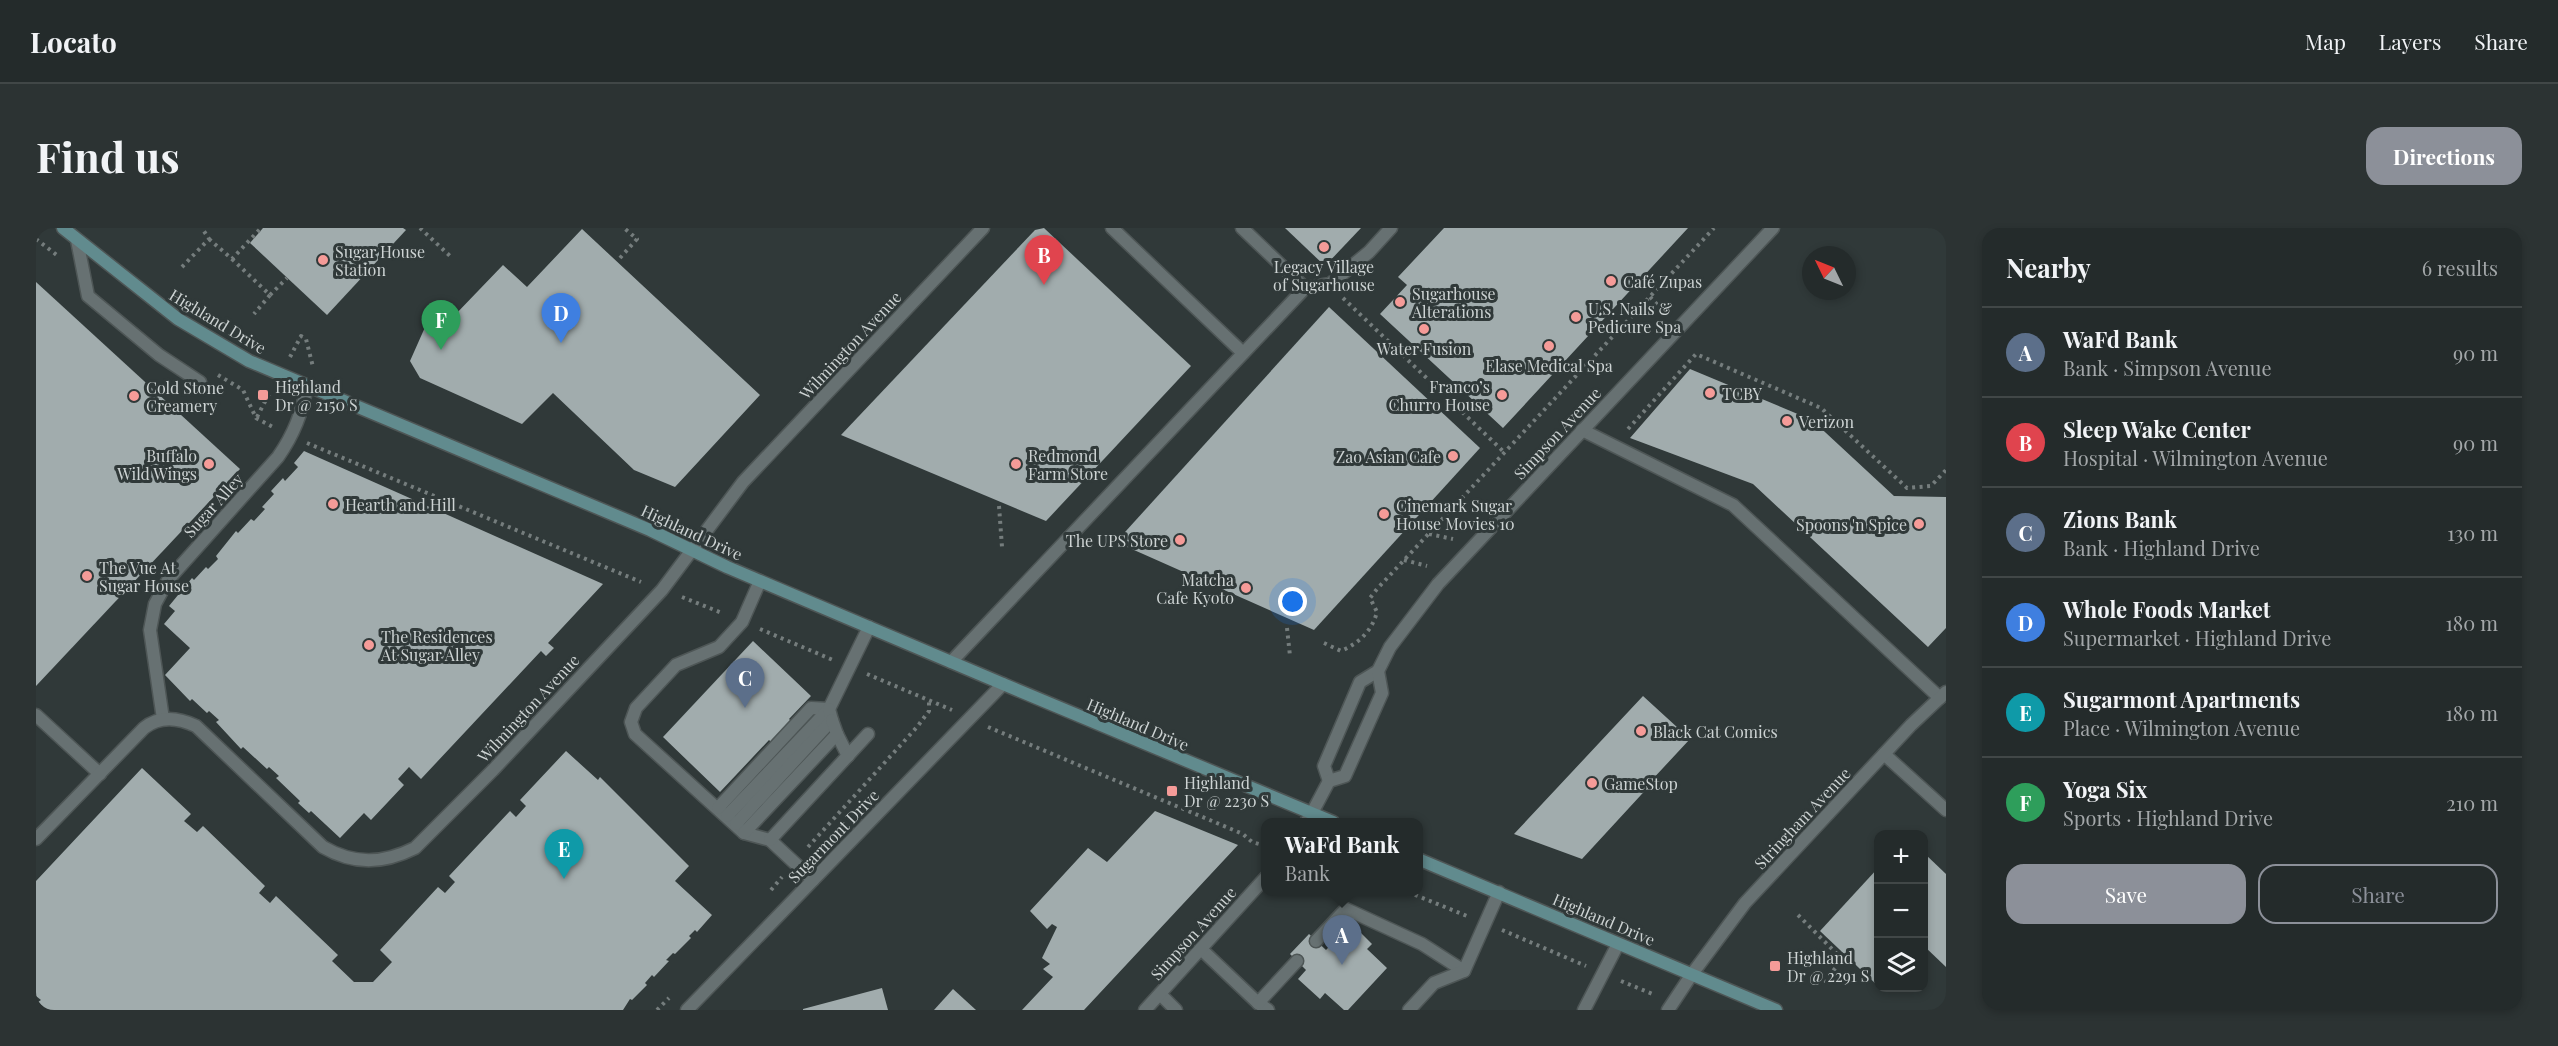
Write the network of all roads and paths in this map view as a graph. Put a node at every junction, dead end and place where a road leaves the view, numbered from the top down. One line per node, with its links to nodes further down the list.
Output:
1 (63, 228): 13 (street, Highland Drive)
2 (202, 228): 12 (path)
3 (261, 228): 16 (path)
4 (420, 228): 14 (path)
5 (624, 228): 15 (path)
6 (983, 228): 40 (street, Wilmington Avenue)
7 (1112, 228): 27 (street)
8 (1242, 228): 19 (street)
9 (1391, 228): 19 (street)
10 (1714, 228): 22 (path)
11 (1773, 228): 31 (street, Simpson Avenue)
12 (209, 239): 16 (path); 17 (path)
13 (77, 240): 28 (street); 29 (street, Highland Drive)
14 (450, 256)
15 (620, 258)
16 (232, 259): 20 (path)
17 (182, 267)
18 (287, 278): 20 (path)
19 (1305, 288): 27 (street)
20 (270, 295): 24 (path)
21 (1340, 295): 34 (path)
22 (1650, 297): 23 (path); 34 (path)
23 (1662, 308)
24 (254, 314)
25 (306, 339): 26 (path)
26 (293, 351)
27 (1244, 353): 51 (street)
28 (200, 382)
29 (307, 386): 33 (street, Sugar Alley); 40 (street, Highland Drive)
30 (267, 397): 33 (path)
31 (1582, 430): 53 (street, Simpson Avenue); 55 (street)
32 (1625, 432): 35 (path)
33 (292, 437): 43 (path); 59 (street, Sugar Alley)
34 (1505, 453): 37 (path)
35 (1946, 470)
36 (999, 506): 39 (path)
37 (1429, 534): 38 (path); 41 (path)
38 (1459, 540)
39 (1002, 547)
40 (691, 549): 44 (street, Highland Drive); 59 (street, Wilmington Avenue)
41 (1404, 560): 42 (path); 49 (path)
42 (1434, 567)
43 (622, 575)
44 (760, 581): 46 (street); 47 (street, Highland Drive)
45 (688, 599): 46 (path)
46 (742, 622): 52 (path); 69 (street)
47 (869, 627): 51 (street, Highland Drive); 52 (street)
48 (1287, 627): 50 (path)
49 (1324, 644)
50 (1290, 656)
51 (951, 662): 54 (street, Highland Drive)
52 (851, 667): 56 (path); 57 (street)
53 (1378, 671): 66 (street, Simpson Avenue); 66 (street, Simpson Avenue)
54 (1003, 684): 68 (street, Highland Drive); 74 (street, Sugarmont Drive)
55 (1943, 695): 63 (street, Stringham Avenue)
56 (946, 708)
57 (830, 714): 61 (street); 69 (street); 69 (street)
58 (36, 715): 65 (street)
59 (163, 719): 65 (street)
60 (989, 727): 72 (path)
61 (837, 734): 64 (street); 69 (street)
62 (868, 734): 64 (street)
63 (1884, 754): 67 (street); 86 (street, Stringham Avenue)
64 (848, 756): 71 (street)
65 (100, 774): 70 (street)
66 (1329, 781): 68 (street, Simpson Avenue)
67 (1946, 810)
68 (1309, 818)
69 (731, 820): 71 (street)
70 (36, 839)
71 (770, 840): 74 (street)
72 (1261, 845)
73 (1423, 861): 76 (street, Highland Drive)
74 (813, 880): 91 (street, Sugarmont Drive)
75 (1261, 883): 82 (street, Simpson Avenue)
76 (1499, 892): 79 (street); 81 (street, Highland Drive)
77 (1420, 896): 79 (path)
78 (1798, 915): 87 (path)
79 (1485, 923): 84 (street); 85 (path)
80 (1316, 941): 84 (street)
81 (1618, 944): 85 (street); 86 (street, Highland Drive)
82 (1202, 949): 88 (street, Simpson Avenue); 90 (street)
83 (1297, 961): 90 (street)
84 (1464, 971): 94 (street)
85 (1603, 973): 89 (path); 95 (street)
86 (1692, 974): 89 (street, Stringham Avenue); 96 (street, Highland Drive)
87 (1820, 985)
88 (1160, 994): 92 (street, Simpson Avenue); 93 (street)
89 (1670, 1006)
90 (1263, 1007)
91 (687, 1010)
92 (1146, 1010)
93 (1176, 1010)
94 (1409, 1010)
95 (1584, 1010)
96 (1776, 1010)

